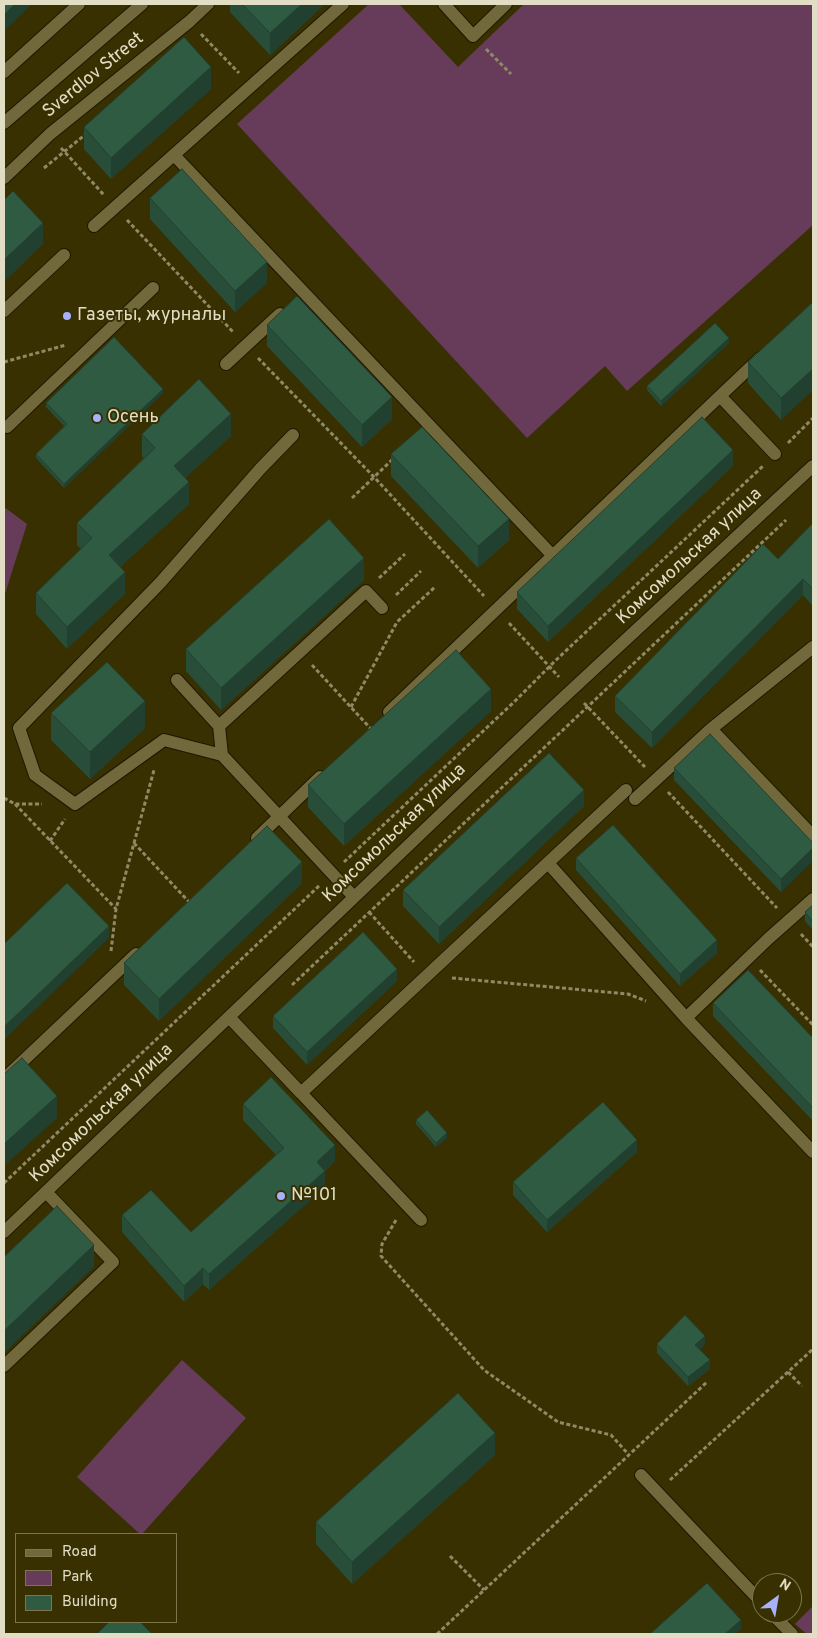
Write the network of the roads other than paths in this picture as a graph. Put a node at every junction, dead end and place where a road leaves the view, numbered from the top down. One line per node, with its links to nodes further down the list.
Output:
1 (79, 4): 7 (street)
2 (142, 4): 8 (street)
3 (208, 4): 10 (street, Sverdlov Street)
4 (343, 4): 9 (street)
5 (444, 4): 6 (street)
6 (506, 4)
7 (4, 72)
8 (4, 123)
9 (174, 155): 11 (street); 14 (street)
10 (4, 178)
11 (94, 226)
12 (64, 255): 15 (street)
13 (153, 288): 19 (street)
14 (296, 299): 17 (street); 23 (street)
15 (4, 311)
16 (770, 349): 18 (street)
17 (226, 364)
18 (720, 396): 21 (street); 23 (street)
19 (7, 427)
20 (293, 435): 30 (street)
21 (775, 454)
22 (813, 466): 36 (street, Комсомольская улица)
23 (553, 556): 28 (street)
24 (386, 604): 27 (street)
25 (813, 647): 29 (street)
26 (177, 680): 27 (street)
27 (219, 726): 30 (street)
28 (371, 728)
29 (711, 729): 33 (street); 35 (street)
30 (222, 755): 32 (street)
31 (328, 769): 32 (street)
32 (278, 817): 34 (street); 36 (street)
33 (813, 836)
34 (251, 843)
35 (548, 863): 40 (street); 42 (street)
36 (354, 897): 39 (street, Комсомольская улица)
37 (813, 898): 40 (street)
38 (142, 949): 41 (street)
39 (230, 1017): 42 (street); 44 (street, Комсомольская улица)
40 (686, 1018): 43 (street)
41 (4, 1079)
42 (302, 1093): 45 (street)
43 (813, 1152)
44 (46, 1192): 46 (street, Комсомольская улица); 47 (street)
45 (421, 1220)
46 (4, 1232)
47 (4, 1366)
48 (641, 1475): 49 (street)
49 (752, 1592)
50 (782, 1623): 51 (street)
51 (792, 1634)

